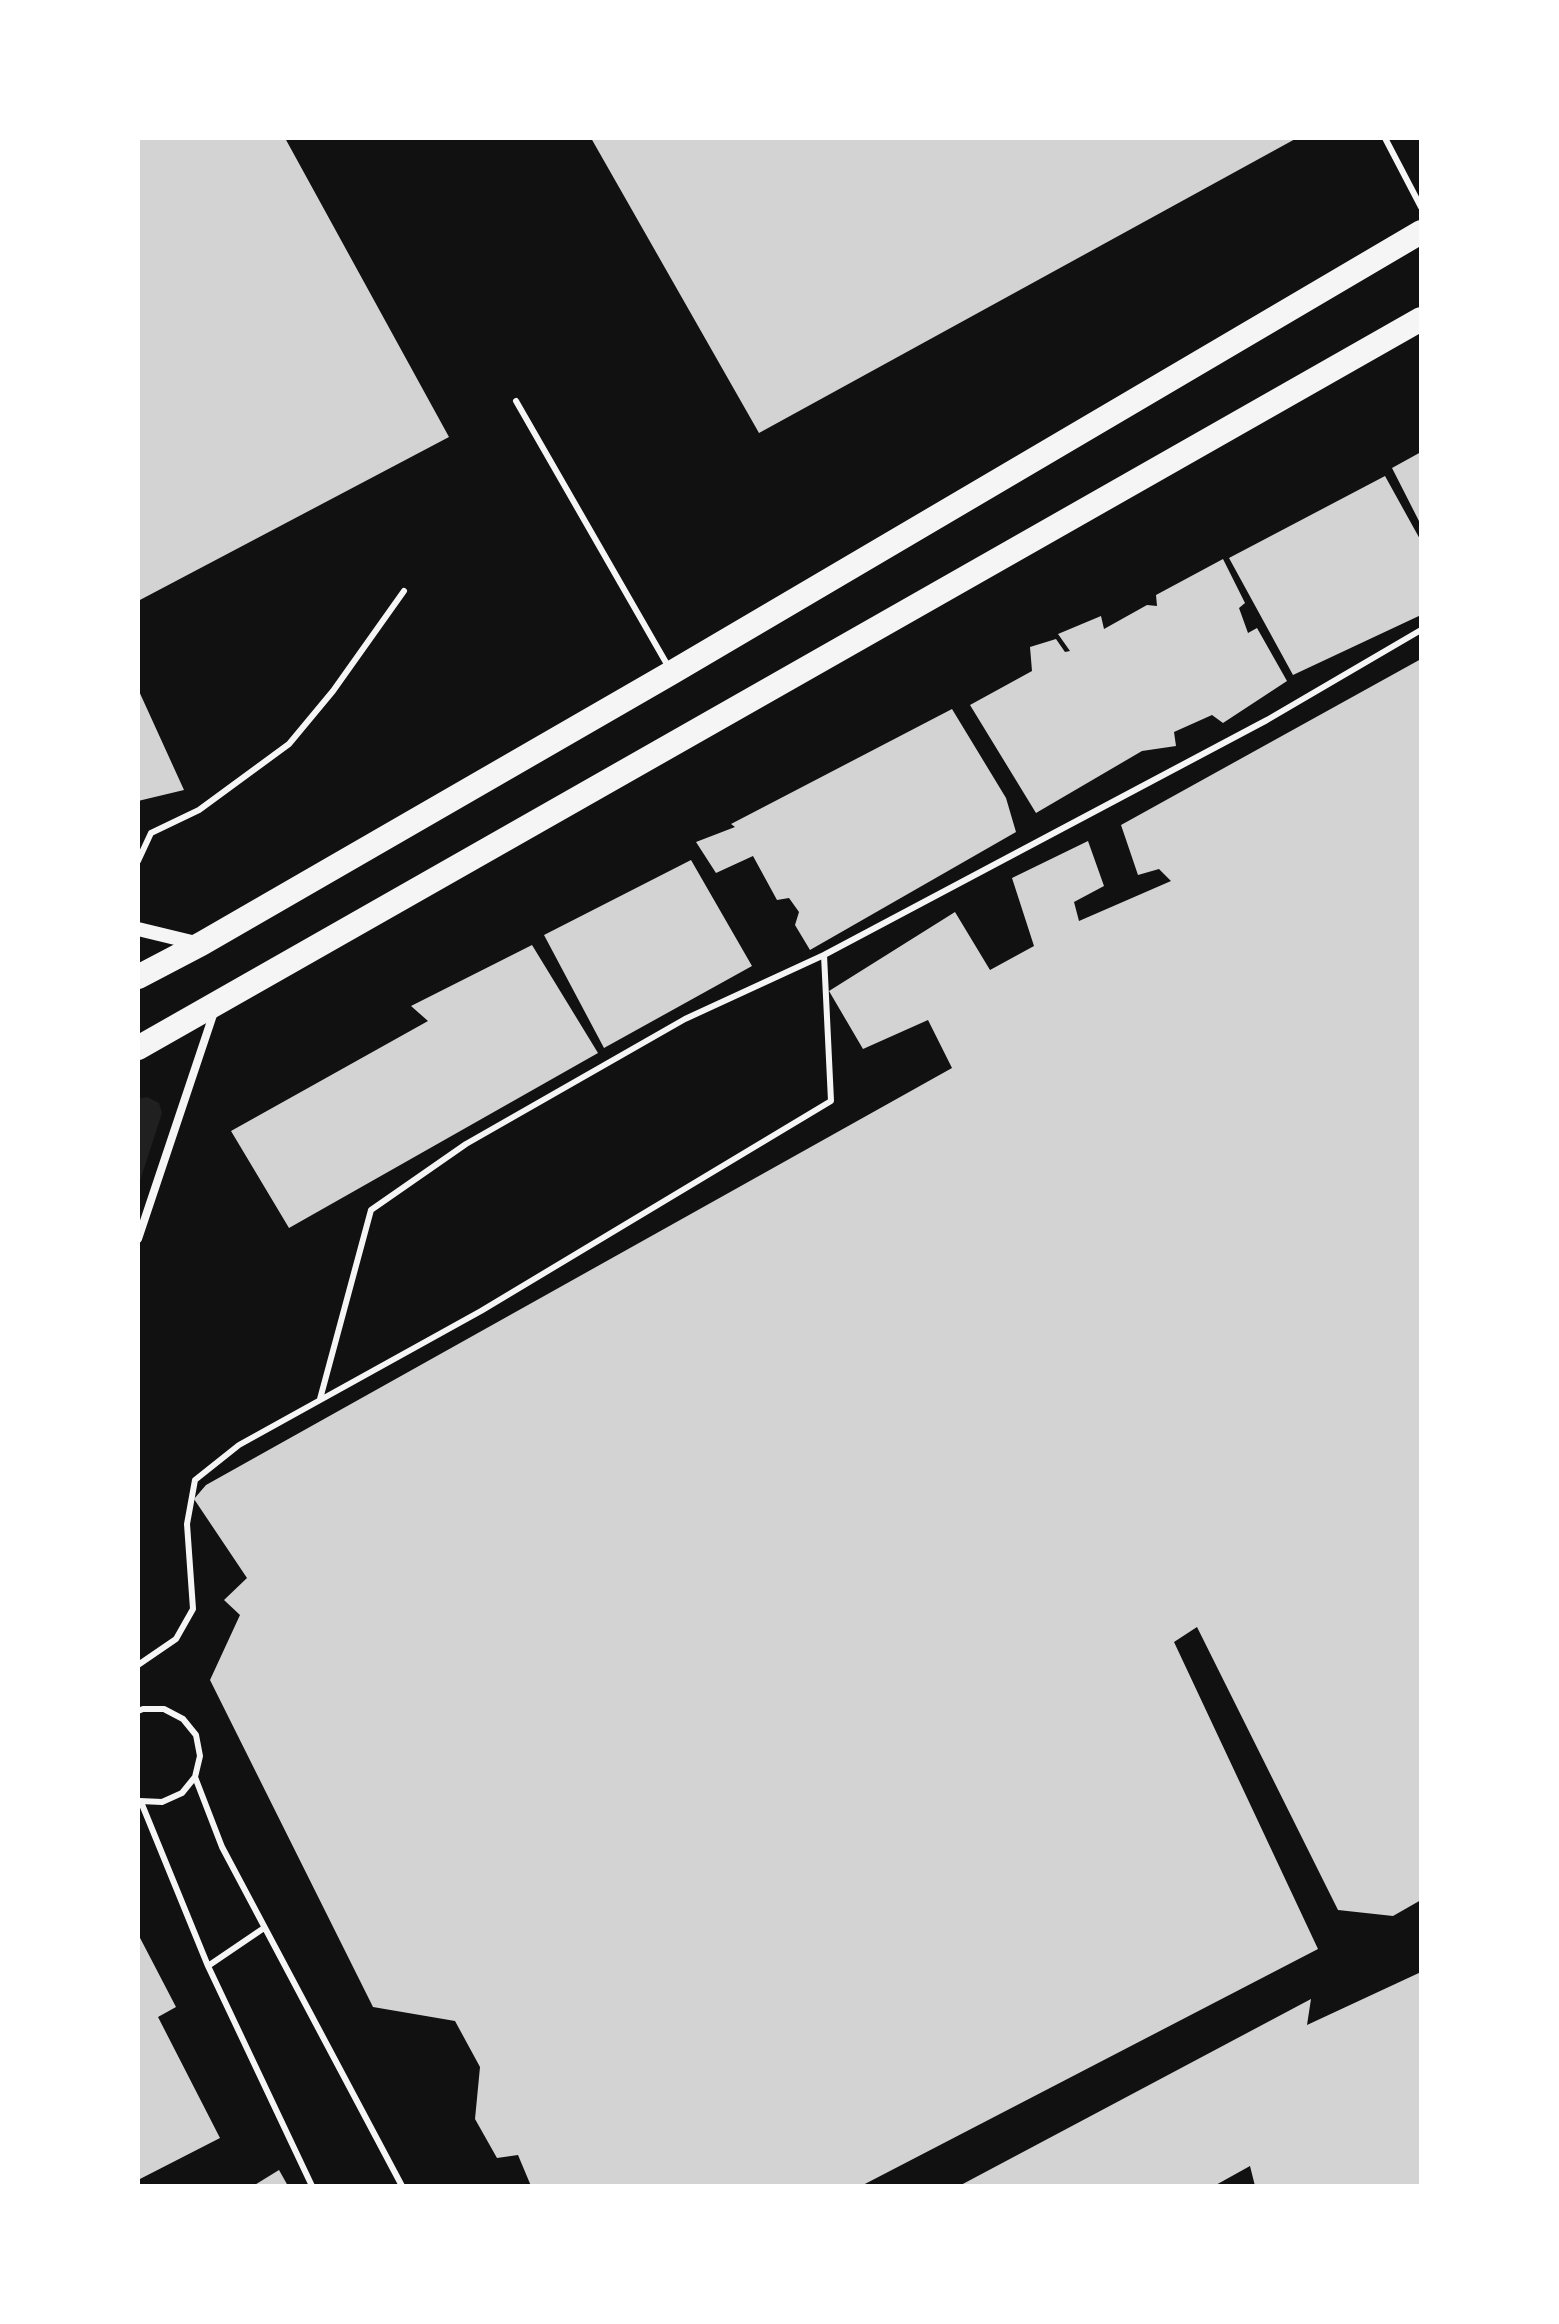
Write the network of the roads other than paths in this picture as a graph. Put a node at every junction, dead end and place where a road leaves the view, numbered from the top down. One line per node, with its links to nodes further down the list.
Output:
1 (1385, 138): 2 (lane)
2 (1421, 207)
3 (1421, 232): 8 (highway)
4 (1421, 319): 14 (highway)
5 (516, 401): 8 (lane)
6 (404, 591): 9 (lane)
7 (1421, 630): 12 (lane)
8 (671, 673): 11 (highway)
9 (138, 861)
10 (138, 929): 11 (street)
11 (201, 944): 13 (highway)
12 (824, 955): 17 (lane); 17 (lane)
13 (138, 977)
14 (216, 1005): 15 (highway); 16 (street)
15 (138, 1048)
16 (138, 1239)
17 (320, 1400): 18 (lane)
18 (138, 1665)
19 (140, 1708): 20 (lane)
20 (195, 1777): 21 (lane); 22 (lane)
21 (140, 1801): 23 (lane)
22 (264, 1928): 23 (lane); 25 (lane)
23 (208, 1966): 24 (lane)
24 (312, 2186)
25 (402, 2186)

